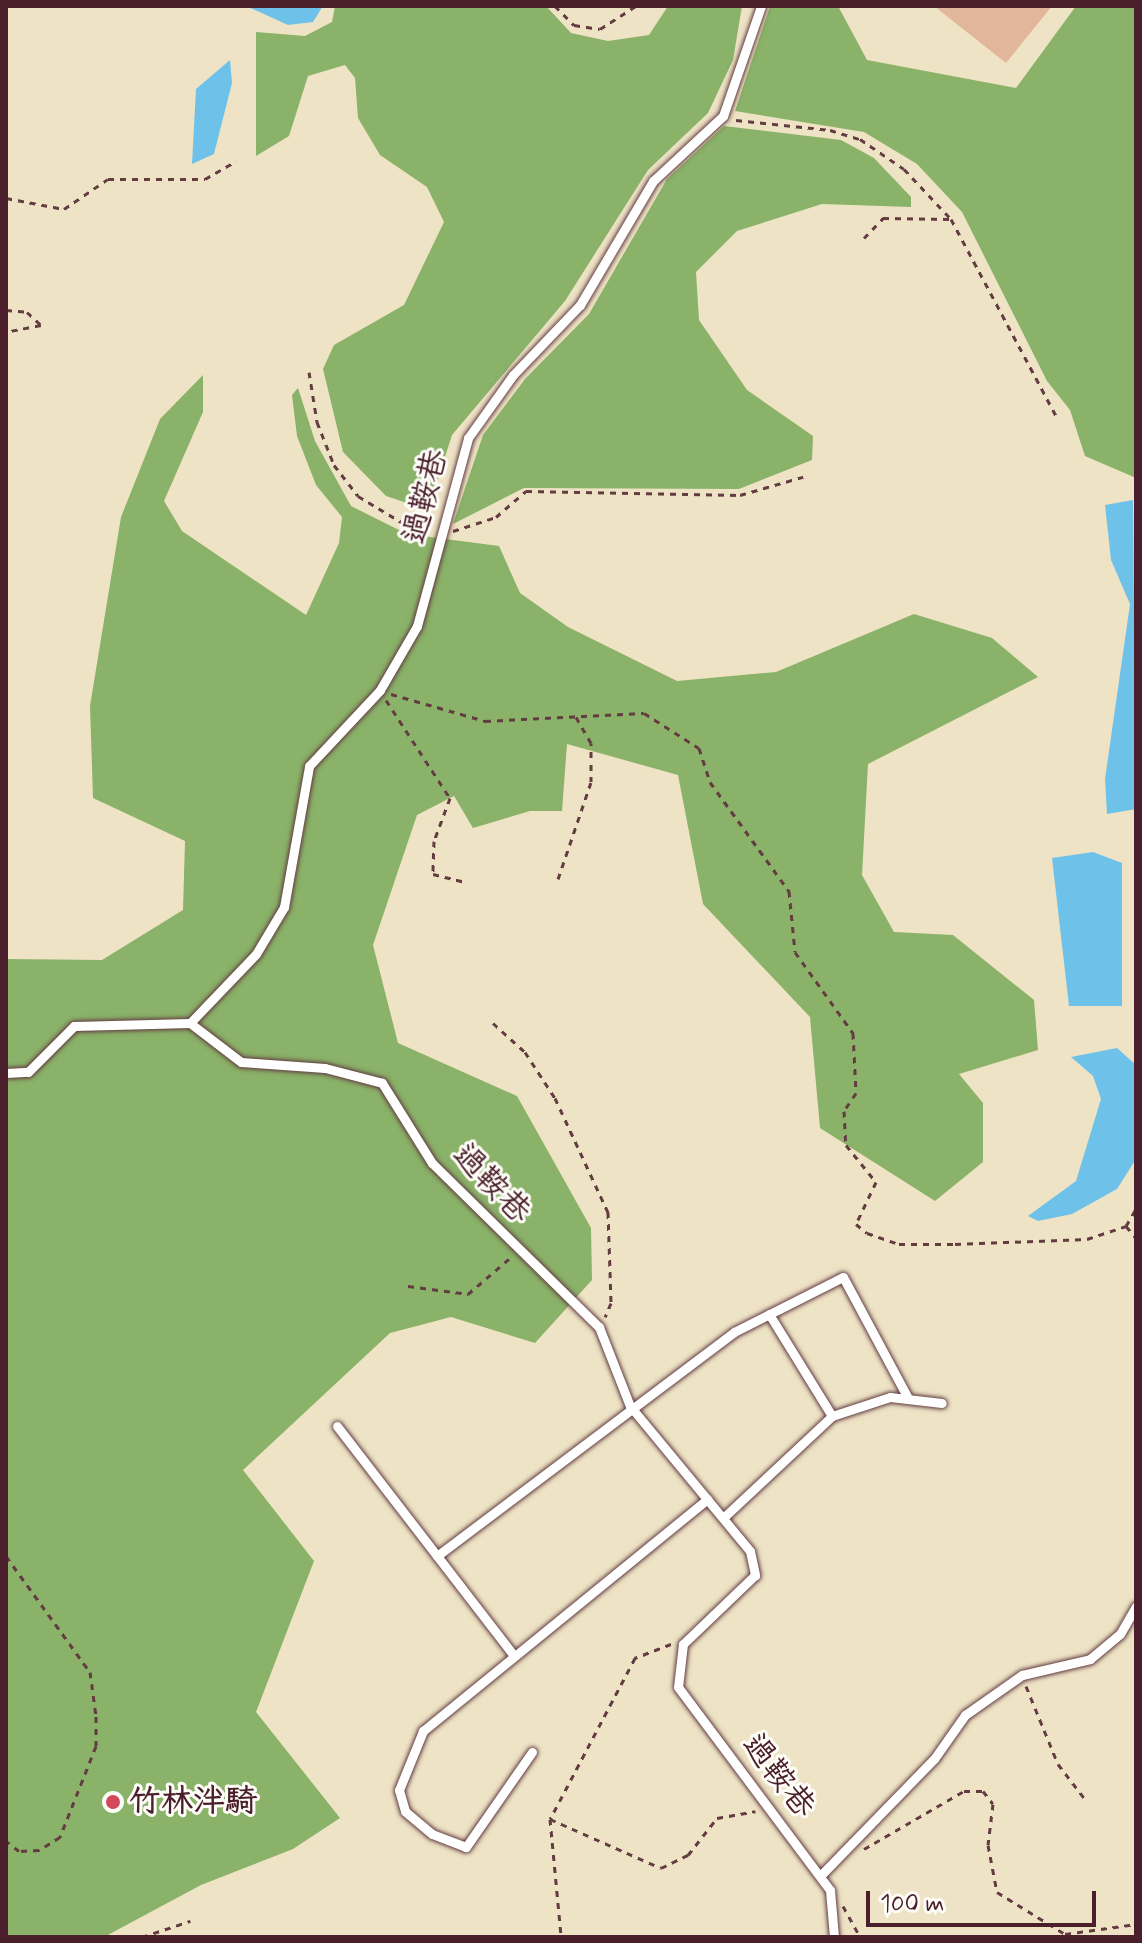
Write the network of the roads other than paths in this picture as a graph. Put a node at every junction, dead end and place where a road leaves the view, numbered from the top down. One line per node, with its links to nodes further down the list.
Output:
1 (761, 6): 2 (lane, 過鞍巷)
2 (190, 1023): 3 (lane); 7 (lane, 過鞍巷)
3 (6, 1073)
4 (769, 1314): 5 (lane); 7 (lane); 8 (lane)
5 (908, 1398): 6 (lane); 8 (lane)
6 (942, 1403)
7 (630, 1406): 10 (lane, 過鞍巷); 12 (lane)
8 (832, 1416): 11 (lane)
9 (337, 1426): 12 (lane)
10 (707, 1499): 11 (lane, 過鞍巷); 14 (lane)
11 (723, 1518): 16 (lane, 過鞍巷)
12 (437, 1556): 14 (lane)
13 (1136, 1606): 16 (lane)
14 (514, 1656): 15 (lane)
15 (532, 1752)
16 (821, 1875): 17 (lane, 過鞍巷)
17 (834, 1937)

